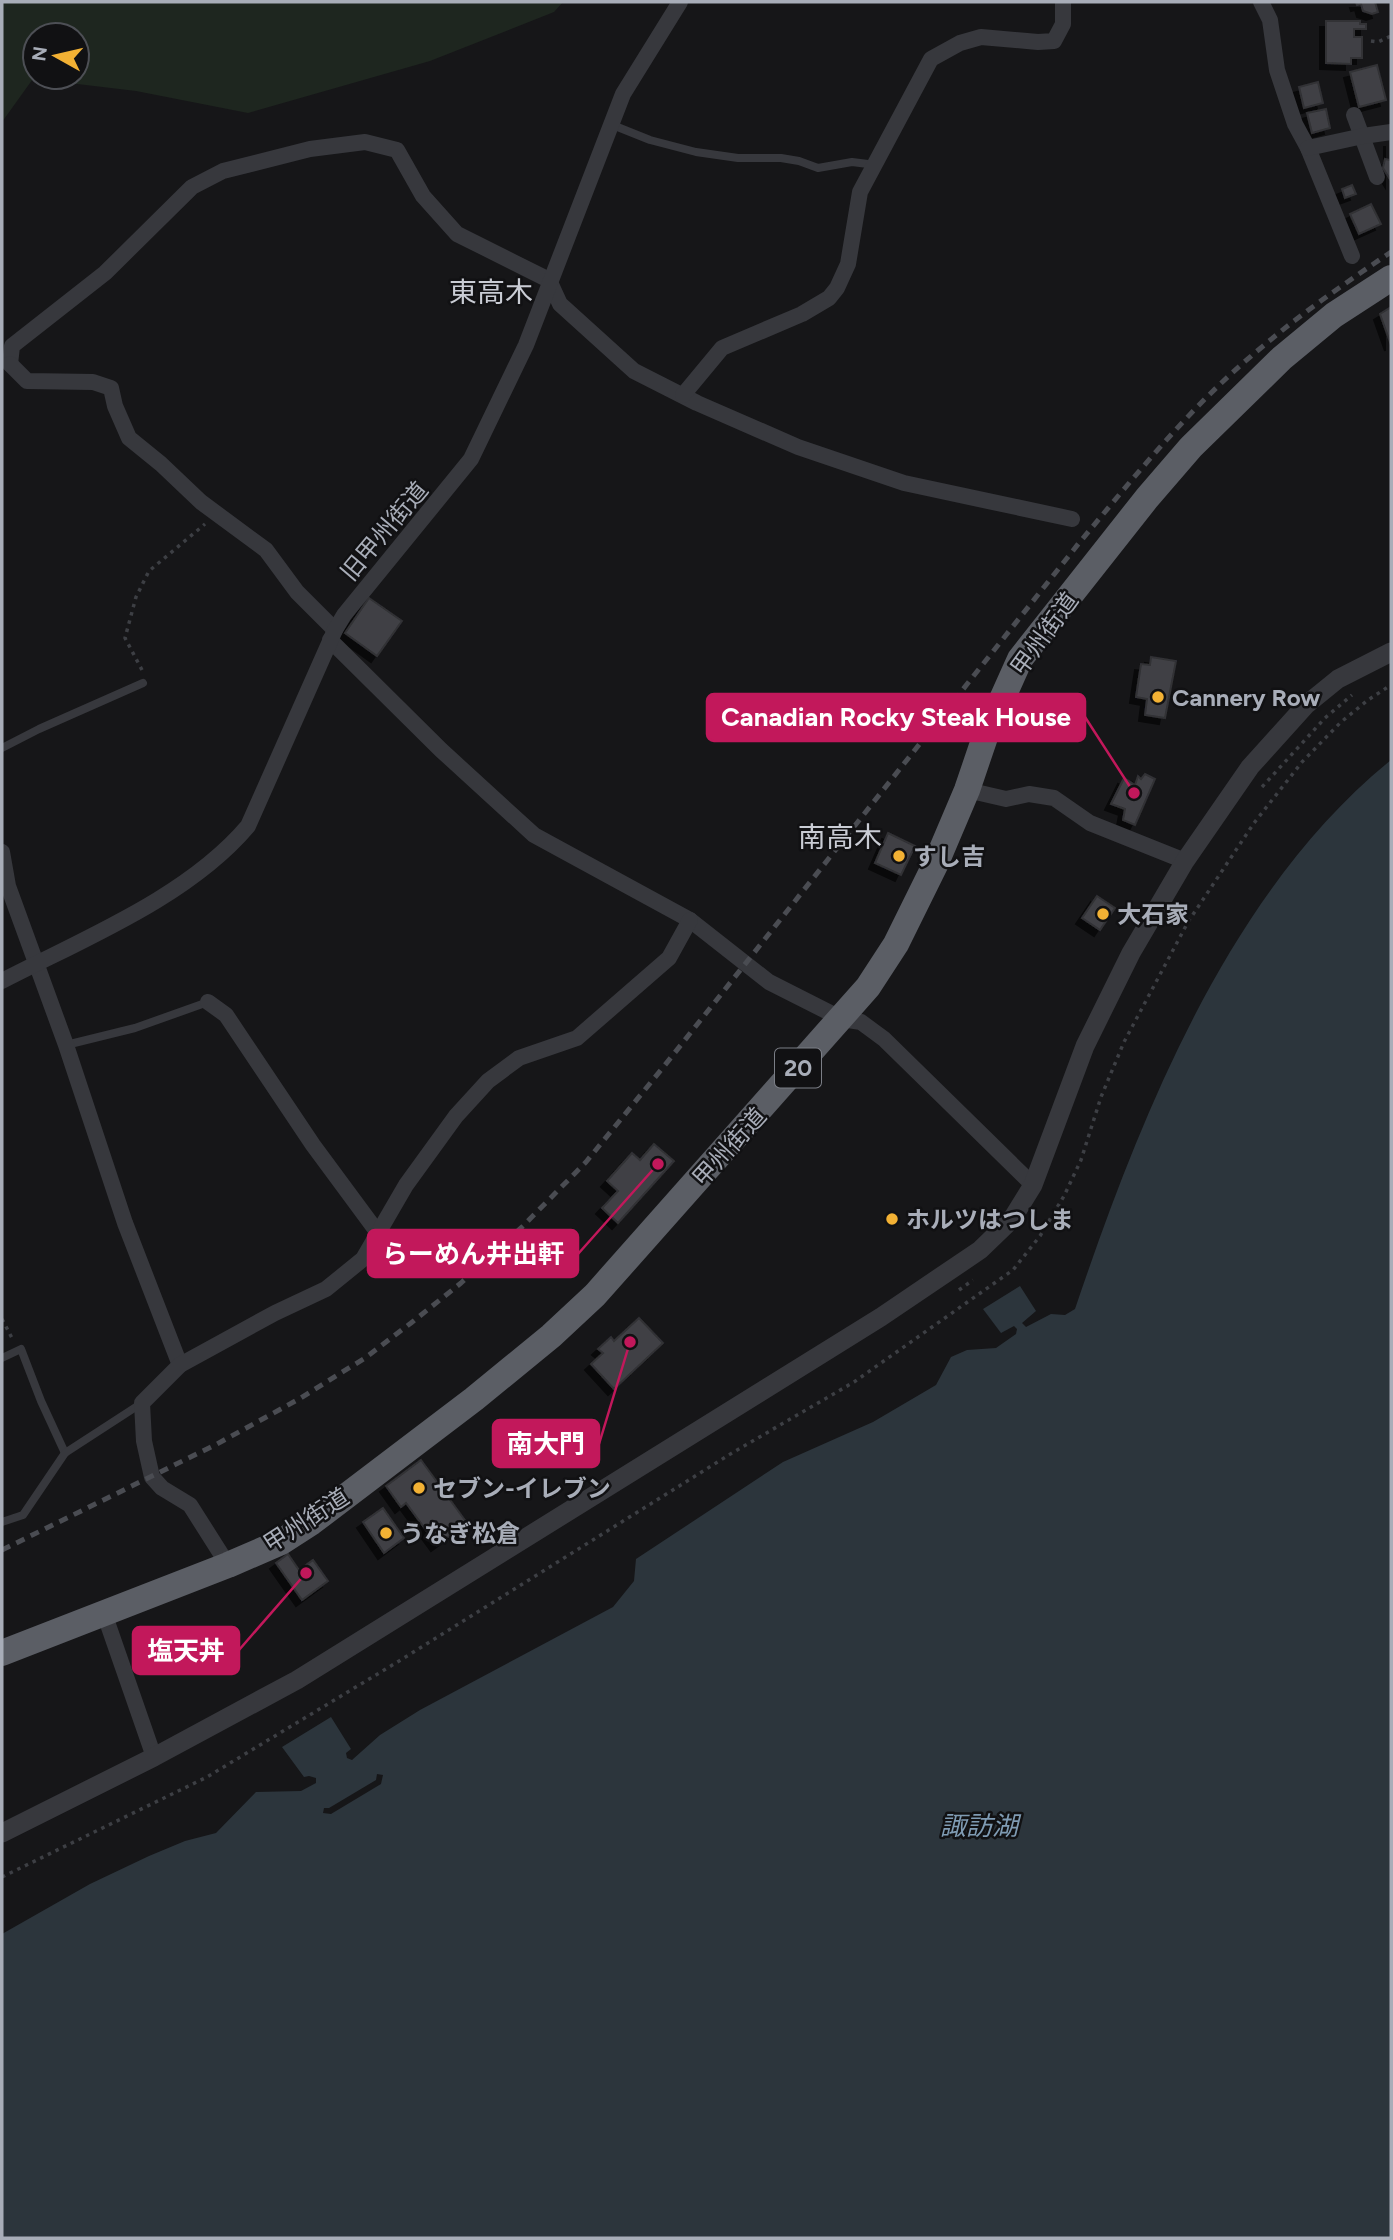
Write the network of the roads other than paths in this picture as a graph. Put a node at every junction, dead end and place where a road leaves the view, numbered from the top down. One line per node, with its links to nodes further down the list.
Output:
1 (680, 2): 5 (street, 旧甲州街道)
2 (1063, 2): 9 (street)
3 (1261, 2): 8 (street)
4 (1353, 115): 7 (street)
5 (610, 124): 9 (lane); 13 (street, 旧甲州街道)
6 (1391, 132): 7 (street)
7 (1363, 136): 8 (street); 10 (street)
8 (1308, 148): 11 (street)
9 (876, 165): 15 (street)
10 (1377, 177)
11 (1352, 256)
12 (1391, 278): 21 (highway, 甲州街道 / 20)
13 (549, 281): 14 (street); 15 (street); 17 (street, 旧甲州街道)
14 (6, 365): 17 (street)
15 (683, 395): 16 (street)
16 (1072, 519)
17 (332, 635): 24 (street); 25 (street, 旧甲州街道)
18 (1391, 652): 23 (street)
19 (143, 683): 20 (lane)
20 (2, 748)
21 (967, 790): 23 (street); 28 (highway, 甲州街道 / 20)
22 (2, 852): 25 (street)
23 (1185, 861): 30 (street)
24 (690, 920): 28 (street); 31 (street)
25 (35, 964): 26 (street, 旧甲州街道); 29 (street)
26 (2, 981)
27 (208, 1002): 29 (lane); 31 (street)
28 (842, 1019): 30 (street); 37 (highway, 甲州街道 / 20)
29 (66, 1045): 33 (street)
30 (1033, 1185): 40 (street)
31 (378, 1233): 33 (street)
32 (2, 1358): 35 (lane)
33 (180, 1365): 34 (street)
34 (142, 1403): 35 (lane); 37 (street)
35 (65, 1453): 36 (lane)
36 (2, 1522)
37 (228, 1565): 38 (highway, 甲州街道 / 20)
38 (104, 1613): 39 (highway, 甲州街道 / 20); 40 (street)
39 (2, 1653)
40 (154, 1757): 41 (street)
41 (2, 1833)

